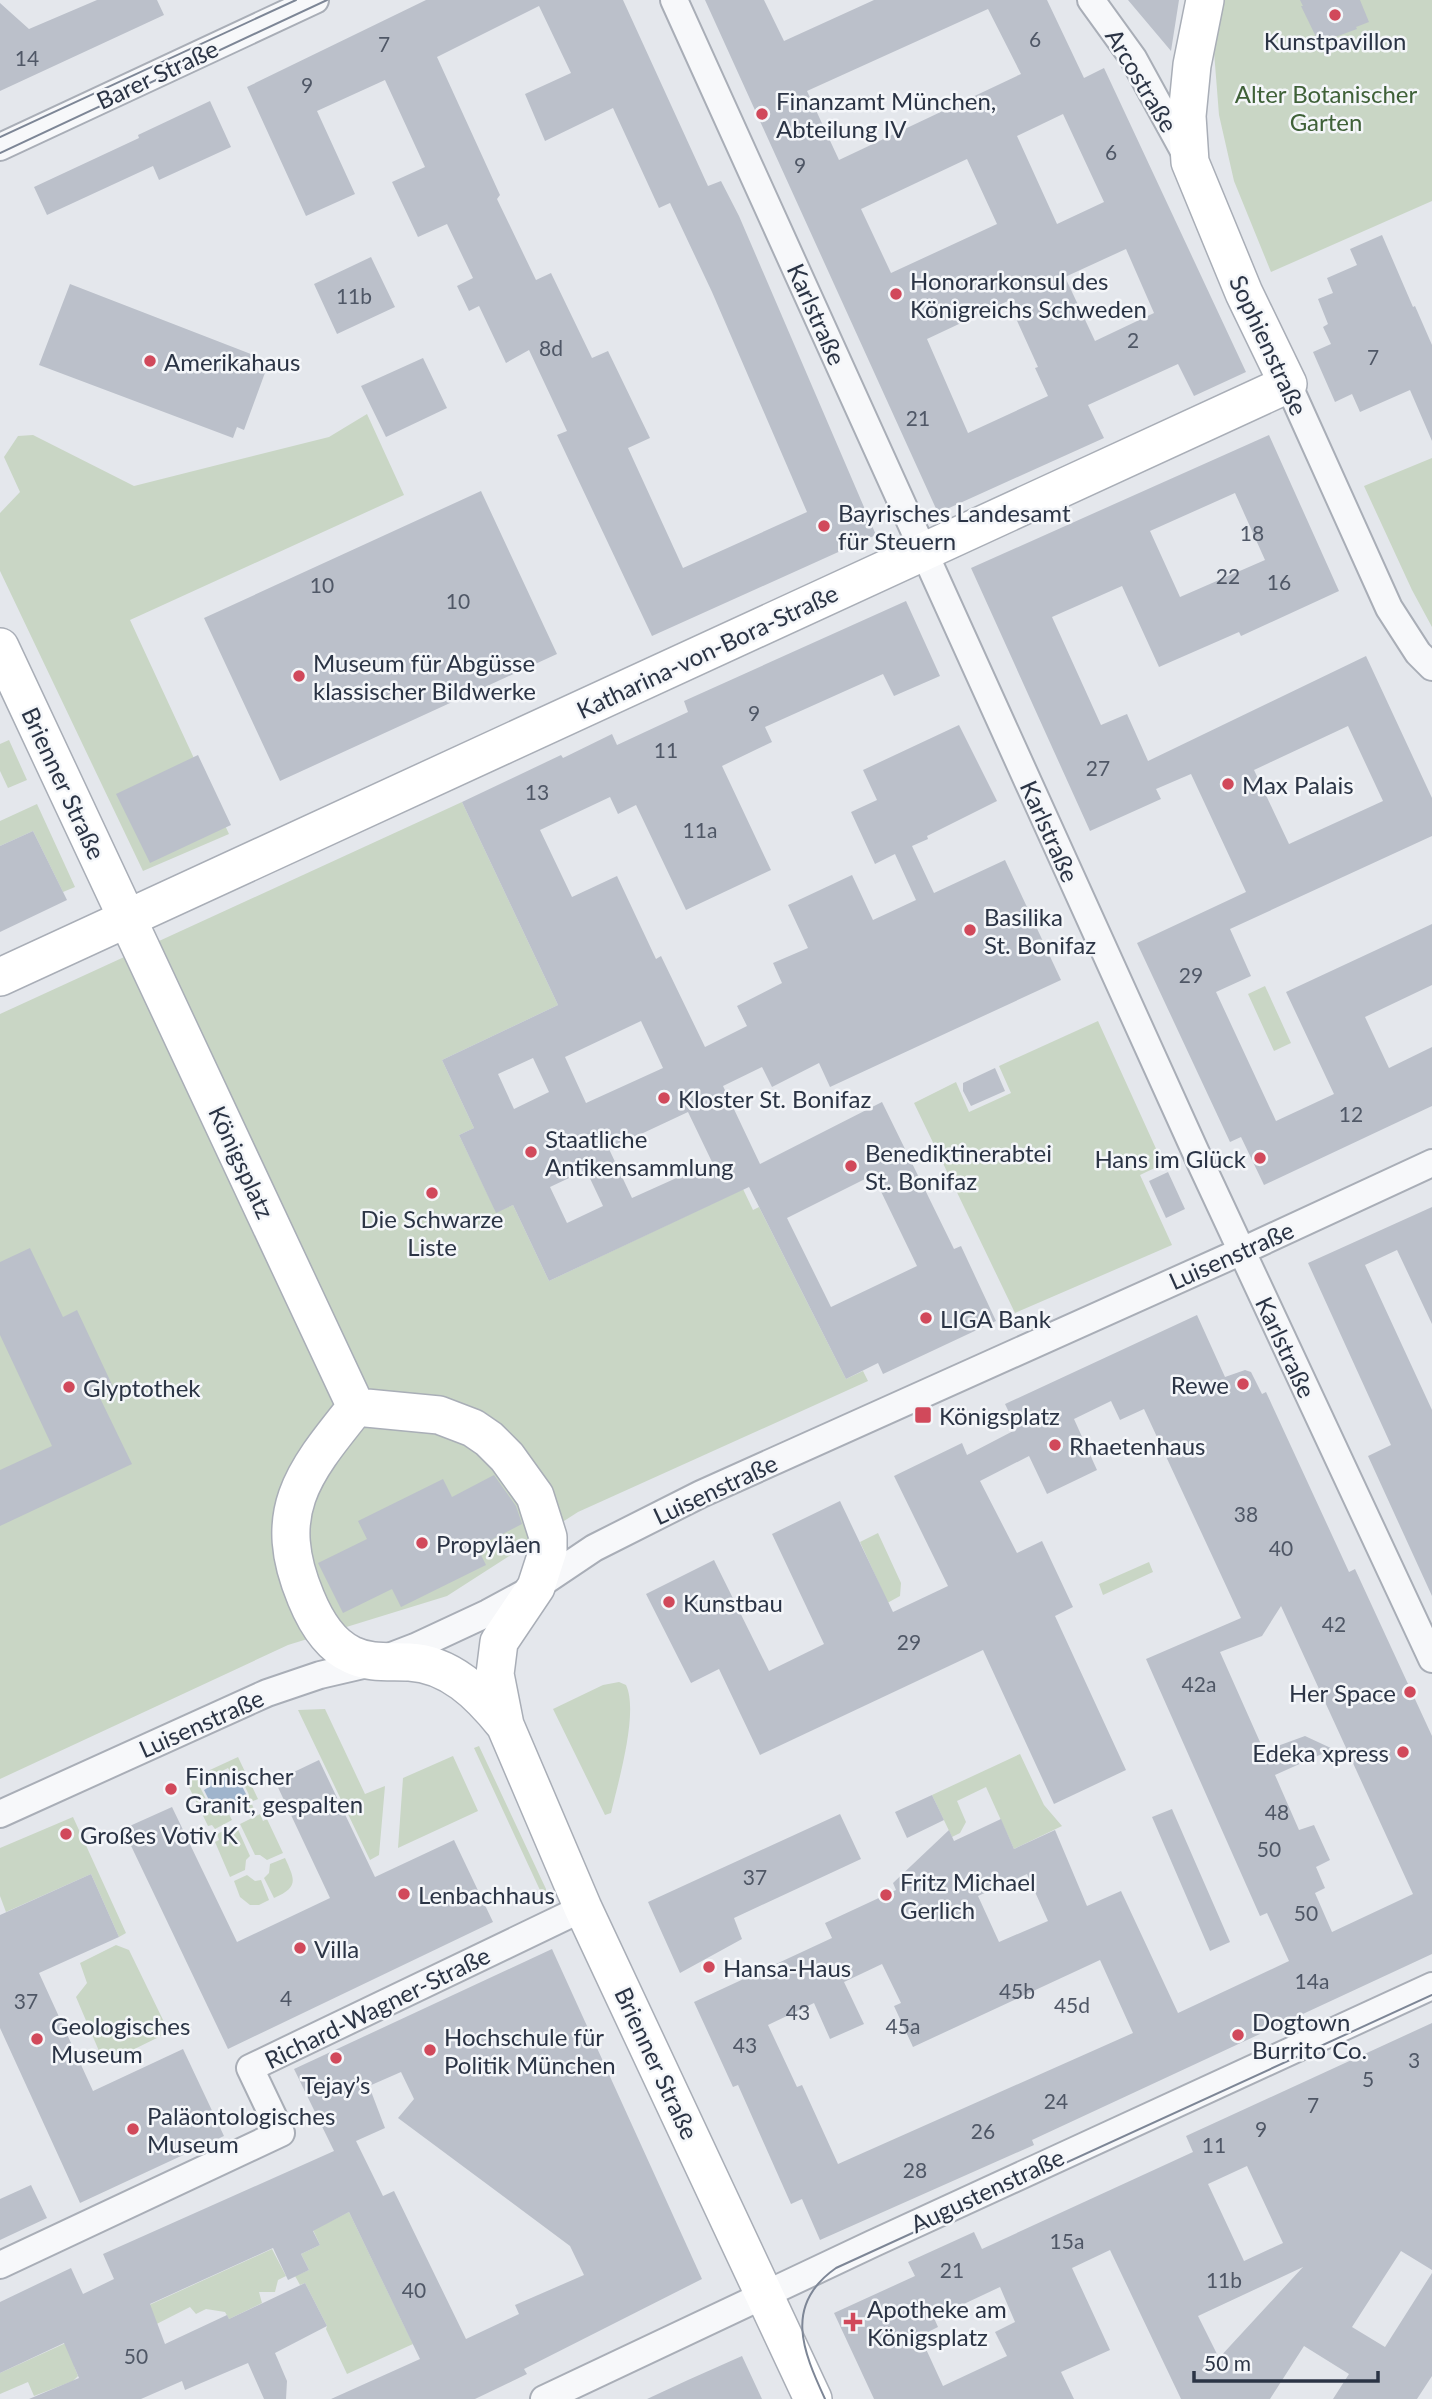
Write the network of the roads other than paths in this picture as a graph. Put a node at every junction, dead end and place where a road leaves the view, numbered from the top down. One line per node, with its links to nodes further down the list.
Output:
1 (315, 0): 5 (street, Barer Straße)
2 (674, 0): 8 (street, Karlstraße)
3 (1091, 0): 6 (street, Arcostraße)
4 (1205, 0): 6 (main road, Sophienstraße)
5 (0, 147)
6 (1190, 162): 7 (main road, Sophienstraße)
7 (1287, 384): 8 (main road, Katharina-von-Bora-Straße); 10 (street, Sophienstraße)
8 (924, 551): 11 (main road, Katharina-von-Bora-Straße); 14 (street, Karlstraße)
9 (0, 647): 11 (main road, Brienner Straße)
10 (1432, 667)
11 (127, 919): 12 (main road, Katharina-von-Bora-Straße); 15 (main road, Königsplatz)
12 (0, 977)
13 (1432, 1163): 14 (street, Luisenstraße)
14 (1242, 1251): 16 (street, Luisenstraße); 17 (street, Karlstraße)
15 (356, 1407): 16 (main road); 18 (main road)
16 (536, 1587): 18 (street, Luisenstraße); 19 (main road)
17 (1432, 1659)
18 (376, 1662): 19 (main road); 20 (street, Luisenstraße)
19 (505, 1726): 21 (main road, Brienner Straße)
20 (0, 1814)
21 (583, 1908): 23 (street, Richard-Wagner-Straße); 24 (main road, Brienner Straße)
22 (1432, 1986): 24 (street, Augustenstraße)
23 (0, 2265)
24 (764, 2295): 25 (street, Augustenstraße); 26 (main road, Brienner Straße)
25 (544, 2399)
26 (813, 2399)

